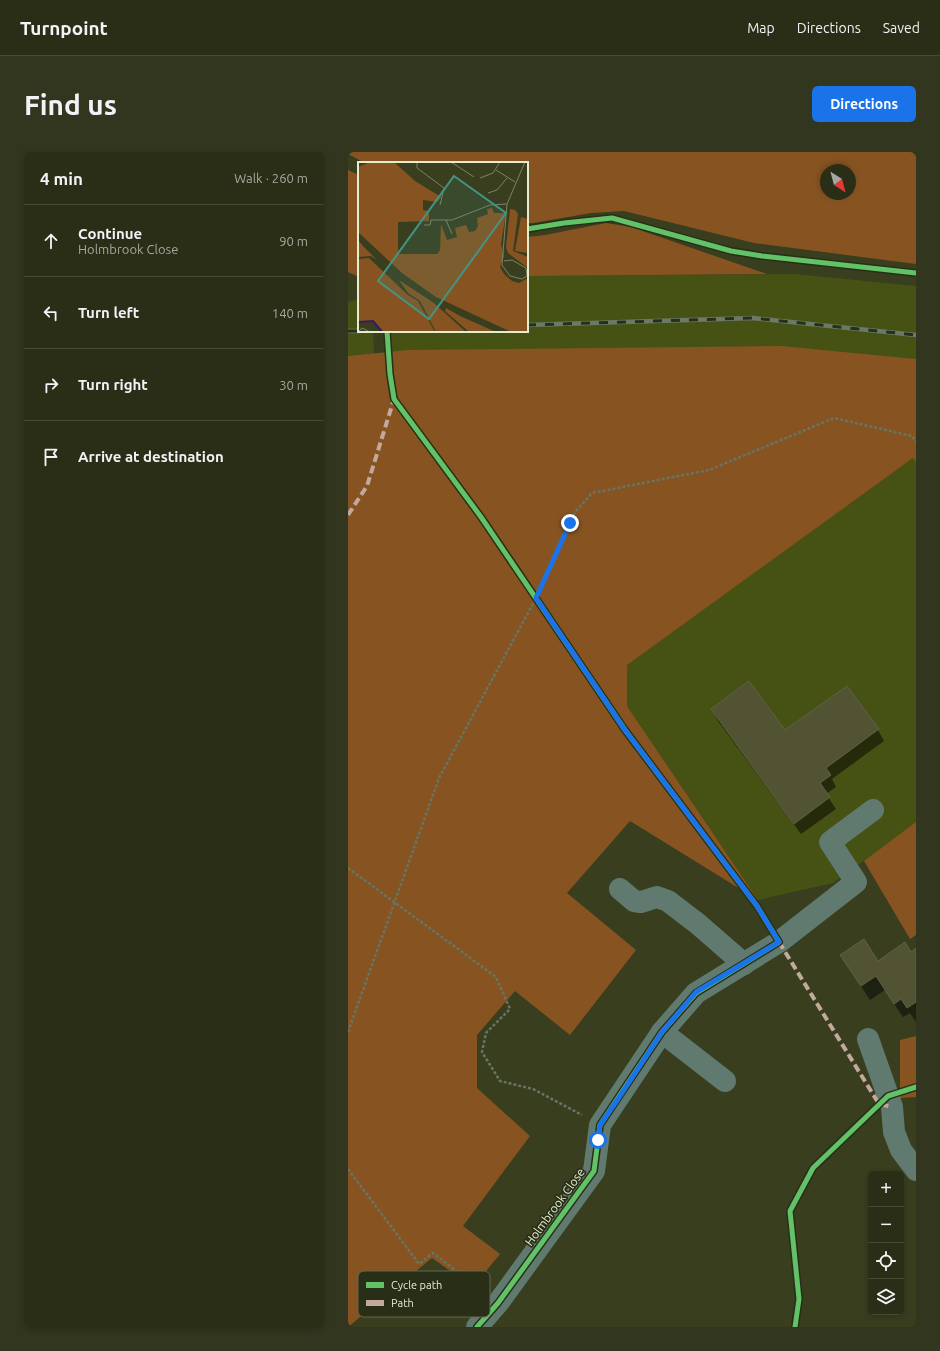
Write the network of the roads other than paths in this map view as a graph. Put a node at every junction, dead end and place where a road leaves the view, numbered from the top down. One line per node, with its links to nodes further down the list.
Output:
1 (873, 810): 3 (street, Holmbrook Close)
2 (620, 889): 3 (street)
3 (744, 964): 4 (street, Holmbrook Close)
4 (662, 1032): 6 (street); 8 (street, Holmbrook Close)
5 (868, 1039): 7 (street)
6 (725, 1081)
7 (916, 1170)
8 (490, 1312)
9 (486, 1317): 10 (street, Holmbrook Close)
10 (477, 1327)

